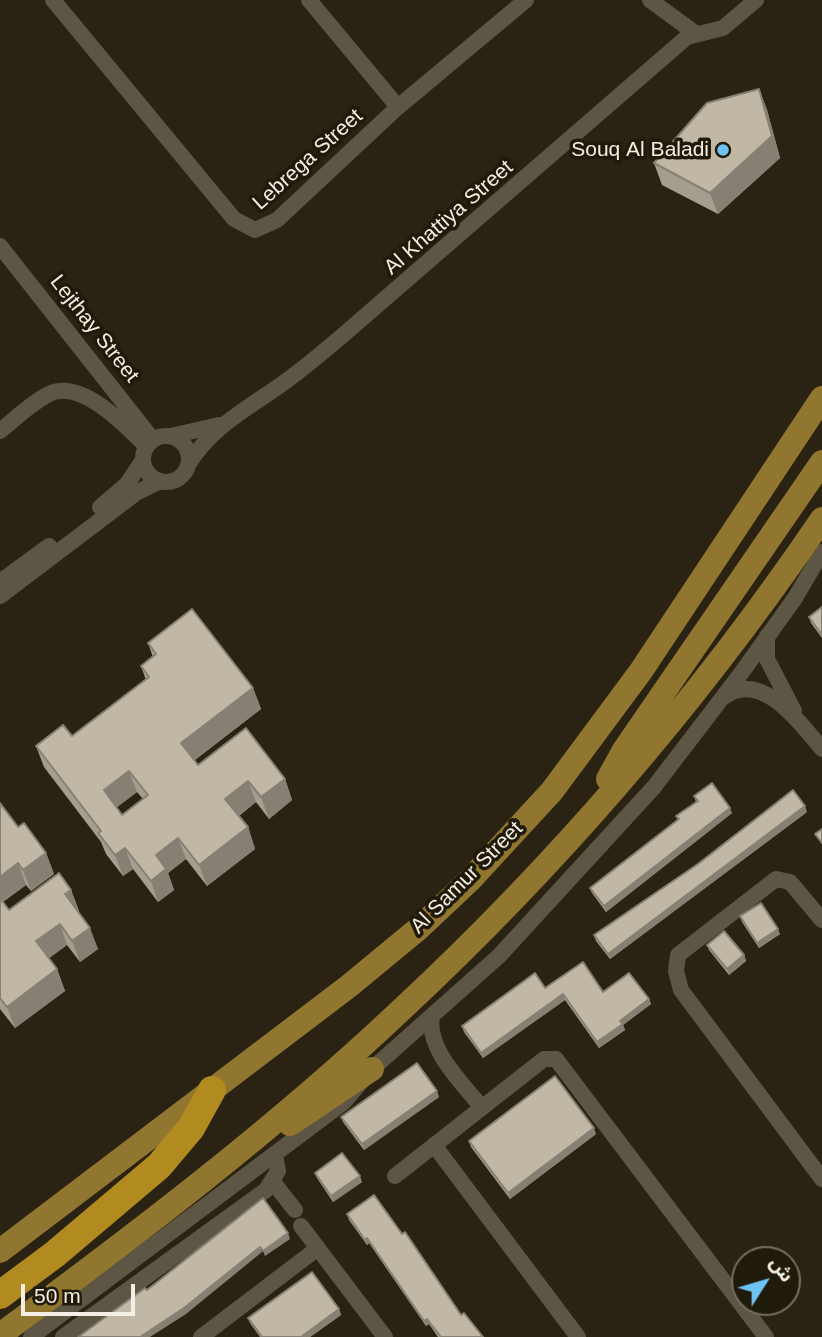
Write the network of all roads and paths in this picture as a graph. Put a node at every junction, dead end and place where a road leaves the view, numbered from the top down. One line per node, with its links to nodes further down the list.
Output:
1 (53, 0): 7 (street, Lebrega Street)
2 (309, 0): 7 (street)
3 (526, 0): 7 (street, Lebrega Street)
4 (650, 0): 6 (street)
5 (756, 0): 6 (street)
6 (695, 33): 10 (street, Al Khattiya Street)
7 (398, 107)
8 (0, 246): 13 (street, Lejthay Street)
9 (822, 398): 31 (main road, Al Samur Street)
10 (222, 424): 12 (street, Al Khattiya Street); 15 (street, Al Khattiya Street)
11 (0, 431): 13 (street)
12 (171, 436): 13 (street); 15 (street)
13 (147, 449): 16 (street); 19 (street)
14 (822, 462): 25 (main road)
15 (188, 464): 16 (street)
16 (160, 481): 20 (street)
17 (822, 519): 25 (main road)
18 (822, 552): 21 (street)
19 (0, 582)
20 (0, 596)
21 (767, 636): 22 (street); 23 (street)
22 (721, 700): 23 (street); 27 (street)
23 (798, 719): 24 (street)
24 (822, 749)
25 (587, 820): 35 (main road)
26 (822, 920): 37 (street)
27 (432, 1016): 28 (street); 29 (street)
28 (403, 1042): 29 (street); 30 (street)
29 (435, 1046): 32 (street)
30 (372, 1069): 34 (street); 35 (main road)
31 (212, 1090): 41 (main road, Al Samur Street); 43 (highway)
32 (482, 1108): 33 (street); 50 (street)
33 (434, 1145): 36 (street); 49 (street)
34 (275, 1155): 38 (street); 45 (street)
35 (232, 1157): 44 (main road)
36 (395, 1176)
37 (822, 1179)
38 (274, 1182): 39 (street); 46 (street)
39 (295, 1210)
40 (301, 1226): 42 (street)
41 (5, 1244)
42 (318, 1248): 47 (street); 48 (street)
43 (0, 1295)
44 (0, 1335)
45 (31, 1337)
46 (63, 1337)
47 (201, 1337)
48 (385, 1337)
49 (578, 1337)
50 (766, 1337)

